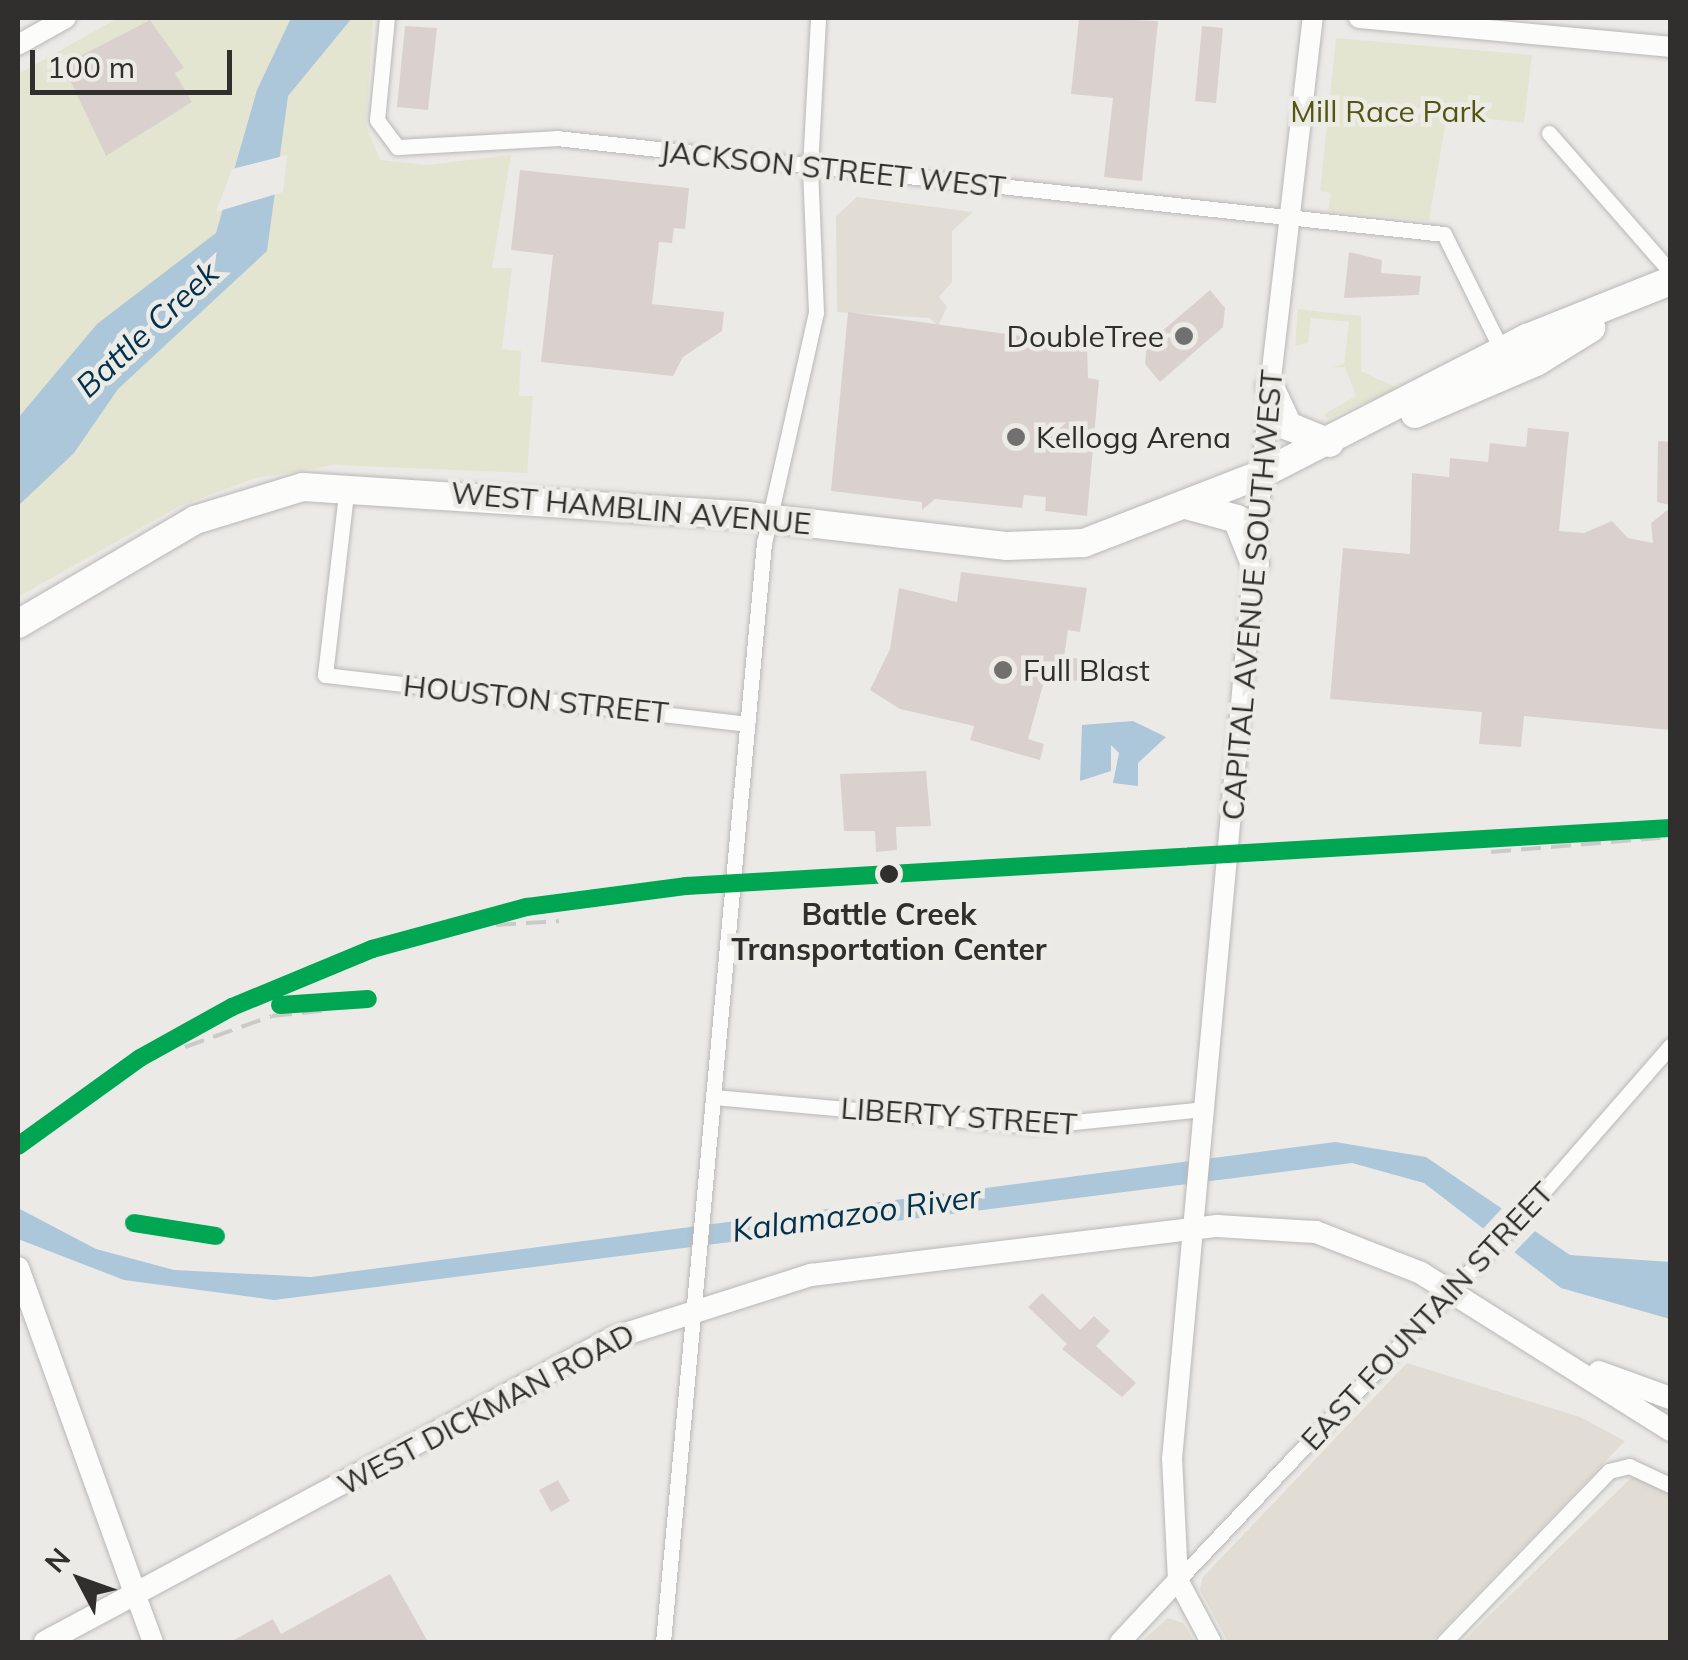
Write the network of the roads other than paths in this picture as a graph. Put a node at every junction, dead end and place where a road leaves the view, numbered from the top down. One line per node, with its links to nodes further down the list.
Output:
1 (66, 18): 6 (street)
2 (387, 18): 9 (street, JACKSON STREET WEST)
3 (818, 18): 9 (street)
4 (1312, 18): 10 (street, CAPITAL AVENUE SOUTHWEST)
5 (1358, 18): 7 (street)
6 (18, 45)
7 (1670, 48)
8 (1549, 134): 11 (street)
9 (810, 168): 10 (street, JACKSON STREET WEST); 19 (street)
10 (1286, 221): 13 (street, JACKSON STREET WEST); 14 (street, CAPITAL AVENUE SOUTHWEST)
11 (1670, 270)
12 (1670, 280): 13 (highway, WEST HAMBLIN AVENUE)
13 (1507, 361): 15 (highway, WEST HAMBLIN AVENUE)
14 (1270, 387): 15 (highway); 16 (street, CAPITAL AVENUE SOUTHWEST)
15 (1330, 443): 16 (highway, WEST HAMBLIN AVENUE)
16 (1262, 474): 18 (highway, WEST HAMBLIN AVENUE); 20 (street, CAPITAL AVENUE SOUTHWEST)
17 (348, 485): 19 (highway, WEST HAMBLIN AVENUE); 21 (highway, WEST HAMBLIN AVENUE); 22 (street, HOUSTON STREET)
18 (1184, 505): 19 (highway, WEST HAMBLIN AVENUE); 20 (highway)
19 (767, 519): 22 (street)
20 (1256, 564): 25 (street, CAPITAL AVENUE SOUTHWEST)
21 (18, 624)
22 (747, 724): 24 (street)
23 (1670, 1046): 28 (street, EAST FOUNTAIN STREET)
24 (714, 1097): 25 (street, LIBERTY STREET); 29 (street)
25 (1203, 1109): 26 (street, CAPITAL AVENUE SOUTHWEST)
26 (1194, 1228): 28 (main road, WEST DICKMAN ROAD); 29 (main road, WEST DICKMAN ROAD); 34 (street, CAPITAL AVENUE SOUTHWEST)
27 (18, 1268): 35 (main road)
28 (1451, 1291): 30 (main road, WEST DICKMAN ROAD); 34 (street, EAST FOUNTAIN STREET)
29 (694, 1308): 35 (main road, WEST DICKMAN ROAD); 38 (street)
30 (1572, 1362): 31 (main road); 32 (main road)
31 (1670, 1398)
32 (1670, 1430)
33 (1670, 1484): 41 (street)
34 (1178, 1580): 39 (street); 40 (street, CAPITAL AVENUE SOUTHWEST)
35 (136, 1596): 36 (main road, WEST DICKMAN ROAD); 37 (street)
36 (44, 1642)
37 (153, 1642)
38 (663, 1642)
39 (1120, 1642)
40 (1211, 1642)
41 (1444, 1642)

